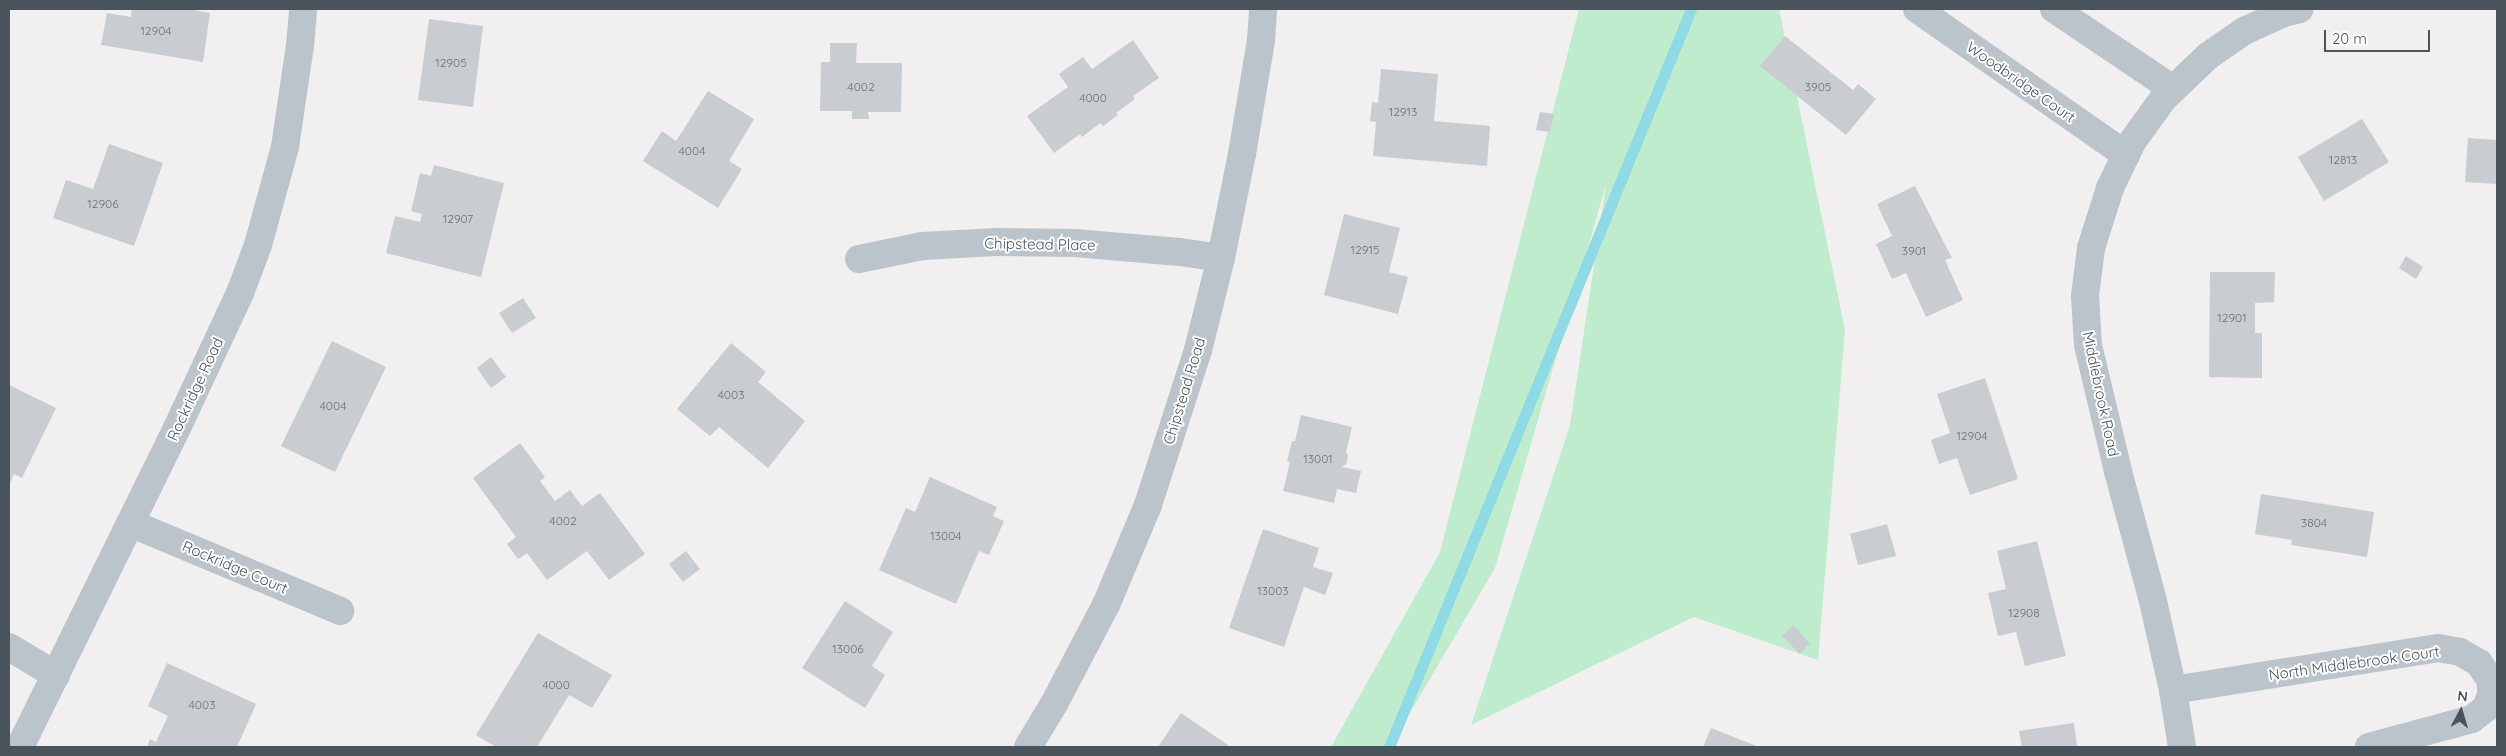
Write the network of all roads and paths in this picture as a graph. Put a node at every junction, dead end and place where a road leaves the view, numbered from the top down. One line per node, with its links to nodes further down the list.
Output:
1 (303, 9): 10 (street, Rockridge Road)
2 (1263, 9): 8 (street, Chipstead Road)
3 (1917, 9): 7 (street, Woodbridge Court)
4 (2054, 9): 6 (street)
5 (2300, 9): 6 (street, Middlebrook Road)
6 (2173, 89): 7 (street, Middlebrook Road)
7 (2126, 155): 14 (street, Middlebrook Road)
8 (1222, 258): 9 (street, Chipstead Place); 16 (street, Chipstead Road)
9 (859, 259)
10 (130, 523): 11 (street, Rockridge Court); 13 (street, Rockridge Road)
11 (340, 611)
12 (9, 647): 13 (street)
13 (56, 675): 15 (street, Rockridge Road)
14 (2173, 690): 17 (street, Middlebrook Road); 18 (street, North Middlebrook Court)
15 (20, 747)
16 (1028, 747)
17 (2182, 747)
18 (2369, 747)

